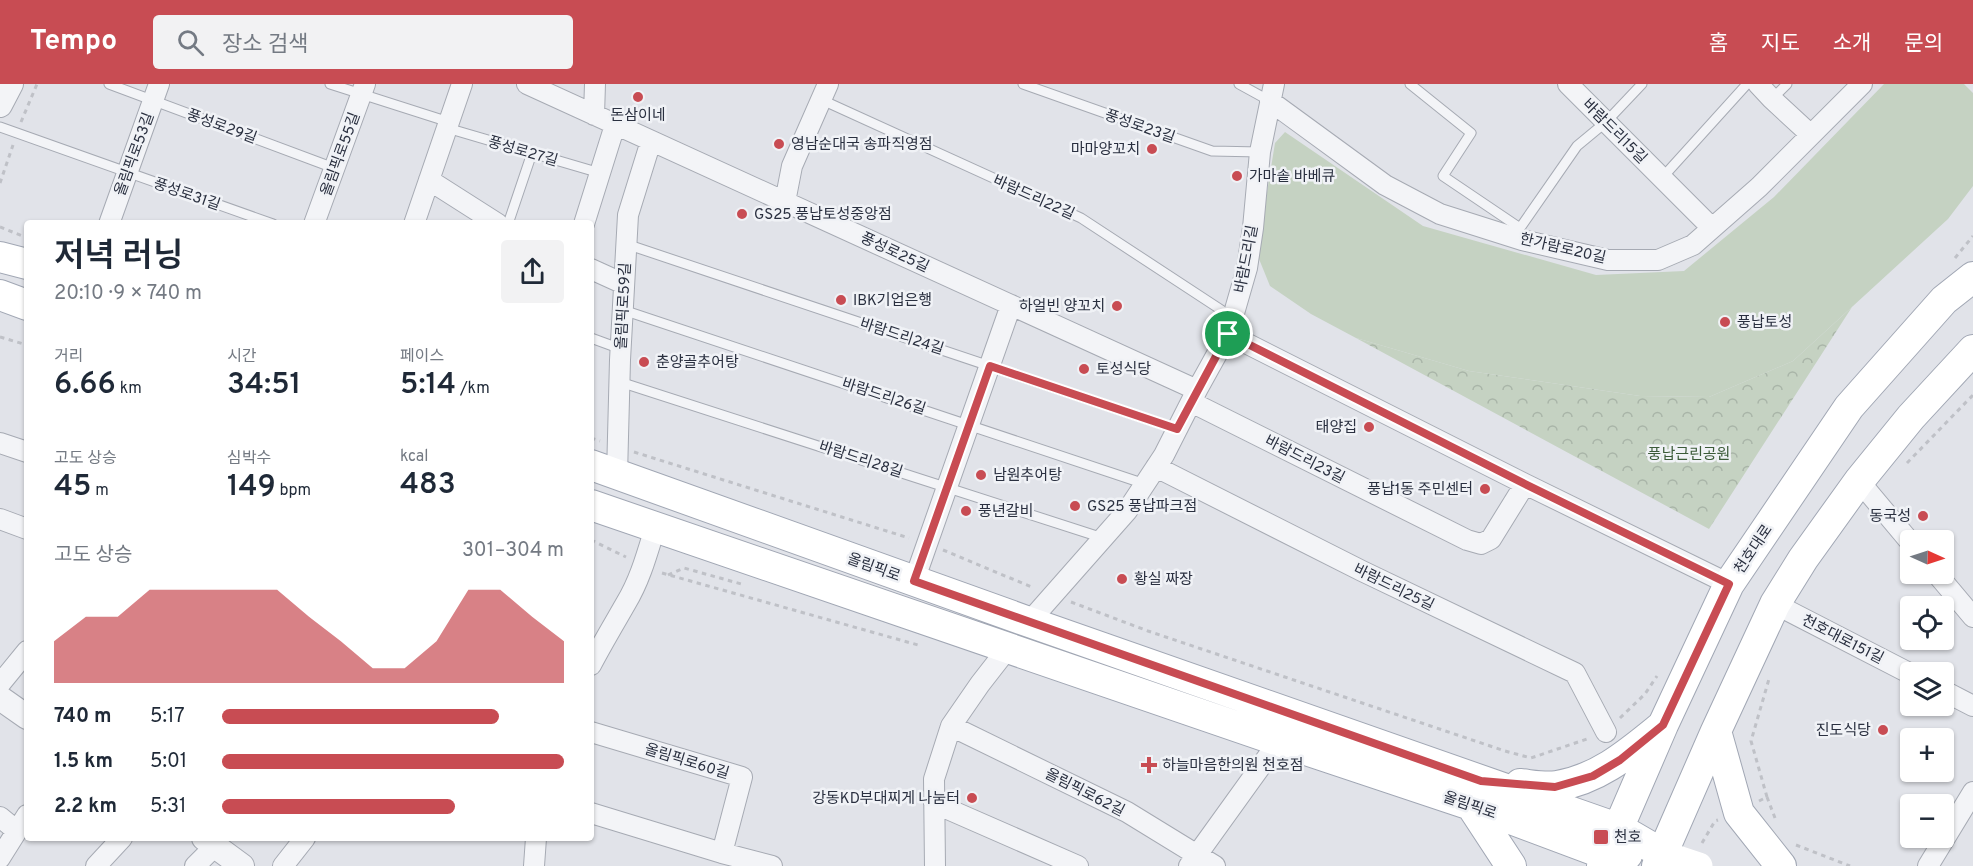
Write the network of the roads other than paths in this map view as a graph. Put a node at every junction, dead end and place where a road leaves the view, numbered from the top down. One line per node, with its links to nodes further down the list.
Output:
1 (10, 84): 21 (street)
2 (109, 84): 17 (lane, 풍성로29길)
3 (330, 84): 16 (lane, 풍성로27길)
4 (462, 84): 25 (street)
5 (527, 84): 22 (street, 풍성로25길)
6 (596, 84): 22 (street)
7 (1023, 84): 29 (lane, 풍성로23길)
8 (1239, 84): 19 (lane)
9 (1410, 84): 45 (lane)
10 (1568, 84): 23 (street, 바람드리15길)
11 (1642, 84): 23 (lane)
12 (1747, 84): 34 (lane)
13 (1758, 84): 20 (street)
14 (1787, 84): 20 (lane)
15 (1862, 84): 27 (street, 한가람로20길)
16 (363, 90): 25 (lane, 풍성로27길); 31 (street, 올림픽로55길)
17 (156, 92): 31 (lane, 풍성로29길); 32 (street, 올림픽로53길)
18 (825, 92): 36 (street); 58 (lane, 바람드리22길)
19 (1272, 93): 29 (street, 바람드리길); 45 (street, 한가람로20길)
20 (1772, 99): 27 (street)
21 (0, 105)
22 (594, 115): 24 (street, 풍성로25길)
23 (1606, 122): 34 (street, 바람드리15길); 45 (lane)
24 (615, 124): 28 (street, 풍성로25길); 33 (street)
25 (448, 125): 30 (lane, 풍성로27길); 35 (street)
26 (0, 127): 32 (lane, 풍성로31길)
27 (1811, 135): 44 (street, 한가람로20길)
28 (651, 141): 36 (street, 풍성로25길); 46 (street, 올림픽로59길)
29 (1260, 152): 58 (street, 바람드리길)
30 (532, 153): 33 (lane, 풍성로27길); 42 (lane)
31 (334, 168): 39 (street, 올림픽로55길)
32 (127, 173): 37 (street, 올림픽로53길); 38 (lane, 풍성로31길)
33 (600, 173): 43 (street)
34 (1662, 178): 44 (street, 바람드리15길)
35 (429, 180): 40 (street); 41 (street)
36 (786, 202): 56 (street, 풍성로25길)
37 (110, 220)
38 (262, 220)
39 (315, 220)
40 (415, 220)
41 (492, 220)
42 (509, 220)
43 (585, 220)
44 (1712, 228): 45 (street, 한가람로20길)
45 (1518, 233)
46 (626, 244): 52 (street, 올림픽로59길); 62 (lane, 바람드리24길)
47 (0, 257): 49 (main road)
48 (1973, 257): 54 (main road)
49 (24, 263)
50 (594, 270): 52 (street)
51 (1973, 277): 54 (main road, 천호대로)
52 (624, 284): 57 (street, 올림픽로59길)
53 (0, 295): 55 (main road)
54 (1944, 300): 81 (main road, 천호대로)
55 (24, 304)
56 (1011, 305): 62 (street); 64 (street, 풍성로25길)
57 (623, 310): 60 (street, 올림픽로59길); 65 (lane, 바람드리26길)
58 (1231, 326): 64 (street, 바람드리길); 72 (street)
59 (594, 339): 60 (lane)
60 (621, 349): 63 (street, 올림픽로59길)
61 (1973, 350): 71 (main road)
62 (990, 366): 65 (street); 66 (lane, 바람드리24길)
63 (620, 382): 69 (street, 올림픽로59길); 73 (lane, 바람드리28길)
64 (1194, 396): 66 (street, 바람드리길); 72 (street, 바람드리23길)
65 (969, 424): 70 (lane, 바람드리26길); 73 (street)
66 (1177, 429): 70 (street, 바람드리길)
67 (0, 443): 68 (street)
68 (24, 452)
69 (604, 470): 80 (main road, 올림픽로)
70 (1150, 476): 79 (street, 바람드리길); 99 (street, 바람드리25길)
71 (1859, 481): 78 (street); 83 (main road)
72 (1525, 484): 81 (street)
73 (947, 487): 79 (lane, 바람드리28길); 80 (street)
74 (594, 506): 77 (main road, 올림픽로)
75 (0, 519): 76 (street)
76 (24, 528)
77 (655, 528): 86 (street); 87 (main road, 올림픽로)
78 (1900, 530)
79 (1102, 538): 85 (street, 바람드리길)
80 (914, 581): 85 (main road, 올림픽로)
81 (1729, 584): 96 (main road, 천호대로)
82 (1945, 584): 84 (street)
83 (1775, 604): 90 (street, 천호대로151길); 98 (main road)
84 (1973, 617)
85 (1029, 622): 103 (main road, 올림픽로)
86 (598, 634): 88 (street)
87 (1008, 648): 97 (street); 101 (main road, 올림픽로)
88 (594, 652)
89 (24, 655): 91 (street)
90 (1900, 668)
91 (0, 684)
92 (1954, 697): 94 (street)
93 (0, 698): 95 (street)
94 (1973, 706)
95 (24, 715)
96 (1663, 725): 103 (main road); 108 (main road, 천호대로)
97 (951, 726): 104 (street); 116 (street, 올림픽로62길)
98 (1716, 730): 114 (main road); 117 (main road)
99 (1606, 732)
100 (594, 733): 113 (street, 올림픽로60길)
101 (1279, 741): 103 (main road, 올림픽로); 116 (street)
102 (1973, 792): 130 (street)
103 (1479, 799): 108 (main road, 올림픽로); 118 (main road, 올림픽로); 129 (main road)
104 (934, 803): 126 (street); 127 (street)
105 (594, 814): 113 (street)
106 (0, 817): 107 (street)
107 (22, 823): 115 (street)
108 (1620, 829): 117 (main road, 올림픽로); 118 (main road, 천호대로)
109 (119, 841): 120 (street)
110 (303, 841): 123 (street)
111 (536, 841): 124 (street)
112 (215, 843): 121 (street); 122 (street)
113 (722, 854): 125 (street)
114 (1788, 855)
115 (0, 858)
116 (1193, 860): 128 (street, 올림픽로62길)
117 (1660, 860): 118 (main road, 올림픽로); 119 (main road, 올림픽로)
118 (1605, 861)
119 (1695, 865)
120 (96, 866)
121 (195, 866)
122 (242, 866)
123 (283, 866)
124 (534, 866)
125 (772, 866)
126 (935, 866)
127 (1078, 866)
128 (1215, 866)
129 (1511, 866)
130 (1928, 866)

